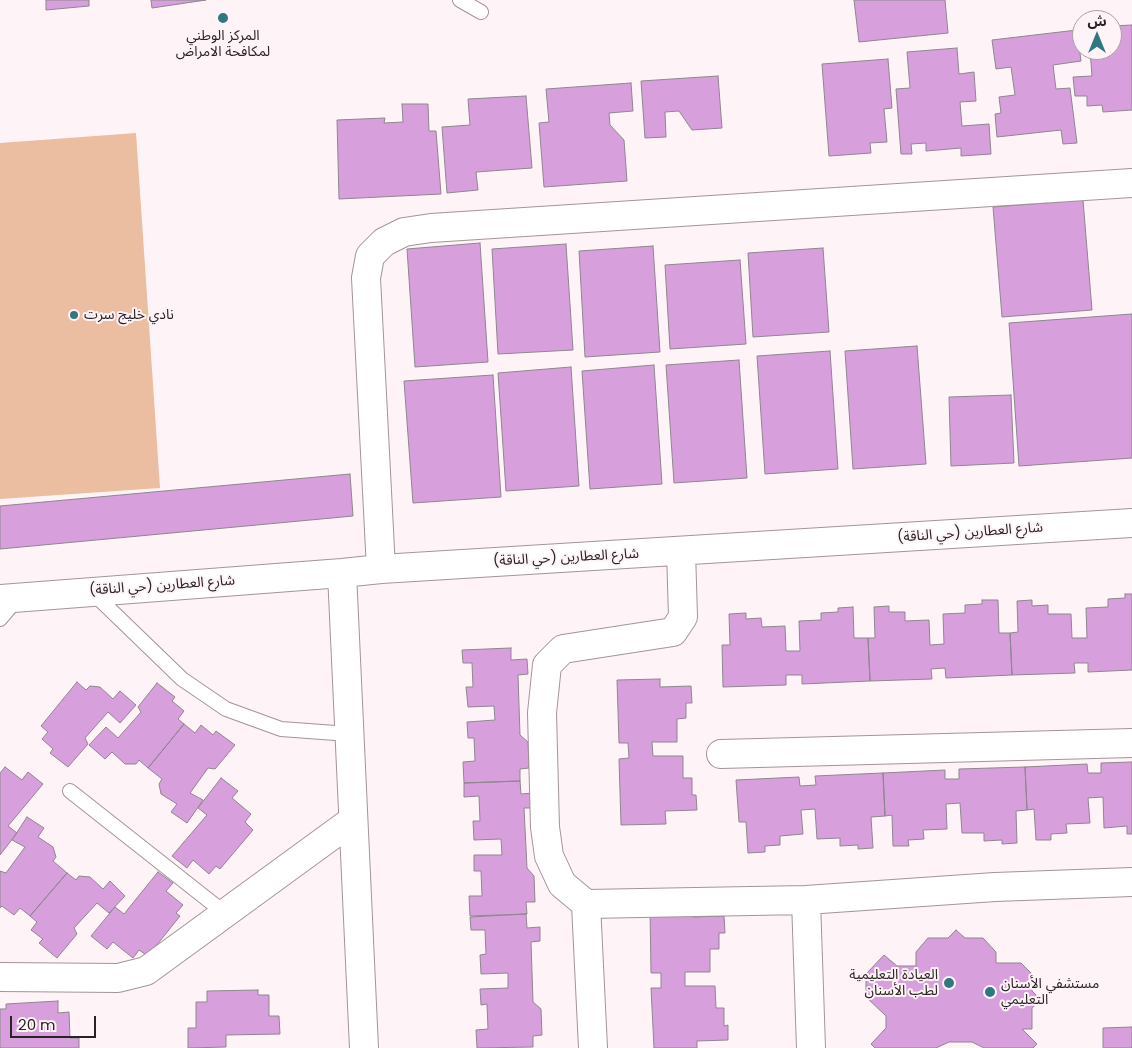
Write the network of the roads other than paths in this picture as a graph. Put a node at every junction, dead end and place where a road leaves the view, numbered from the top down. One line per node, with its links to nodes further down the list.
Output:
1 (460, 0): 2 (lane)
2 (481, 12)
3 (1132, 183): 6 (street)
4 (1132, 523): 5 (street, شارع العطارين (حي الناقة))
5 (681, 551): 6 (street, شارع العطارين (حي الناقة)); 18 (street)
6 (381, 569): 7 (street, شارع العطارين (حي الناقة))
7 (342, 573): 8 (street, شارع العطارين (حي الناقة)); 11 (street)
8 (91, 592): 9 (street, شارع العطارين (حي الناقة)); 11 (lane)
9 (9, 598): 10 (lane)
10 (0, 619)
11 (349, 734): 15 (street)
12 (1132, 743): 13 (street)
13 (721, 754)
14 (70, 791): 19 (lane)
15 (353, 820): 19 (street); 21 (street)
16 (1132, 882): 17 (street)
17 (806, 900): 18 (street); 23 (street)
18 (586, 904): 22 (street)
19 (226, 914): 20 (street)
20 (0, 977)
21 (364, 1048)
22 (593, 1048)
23 (811, 1048)

